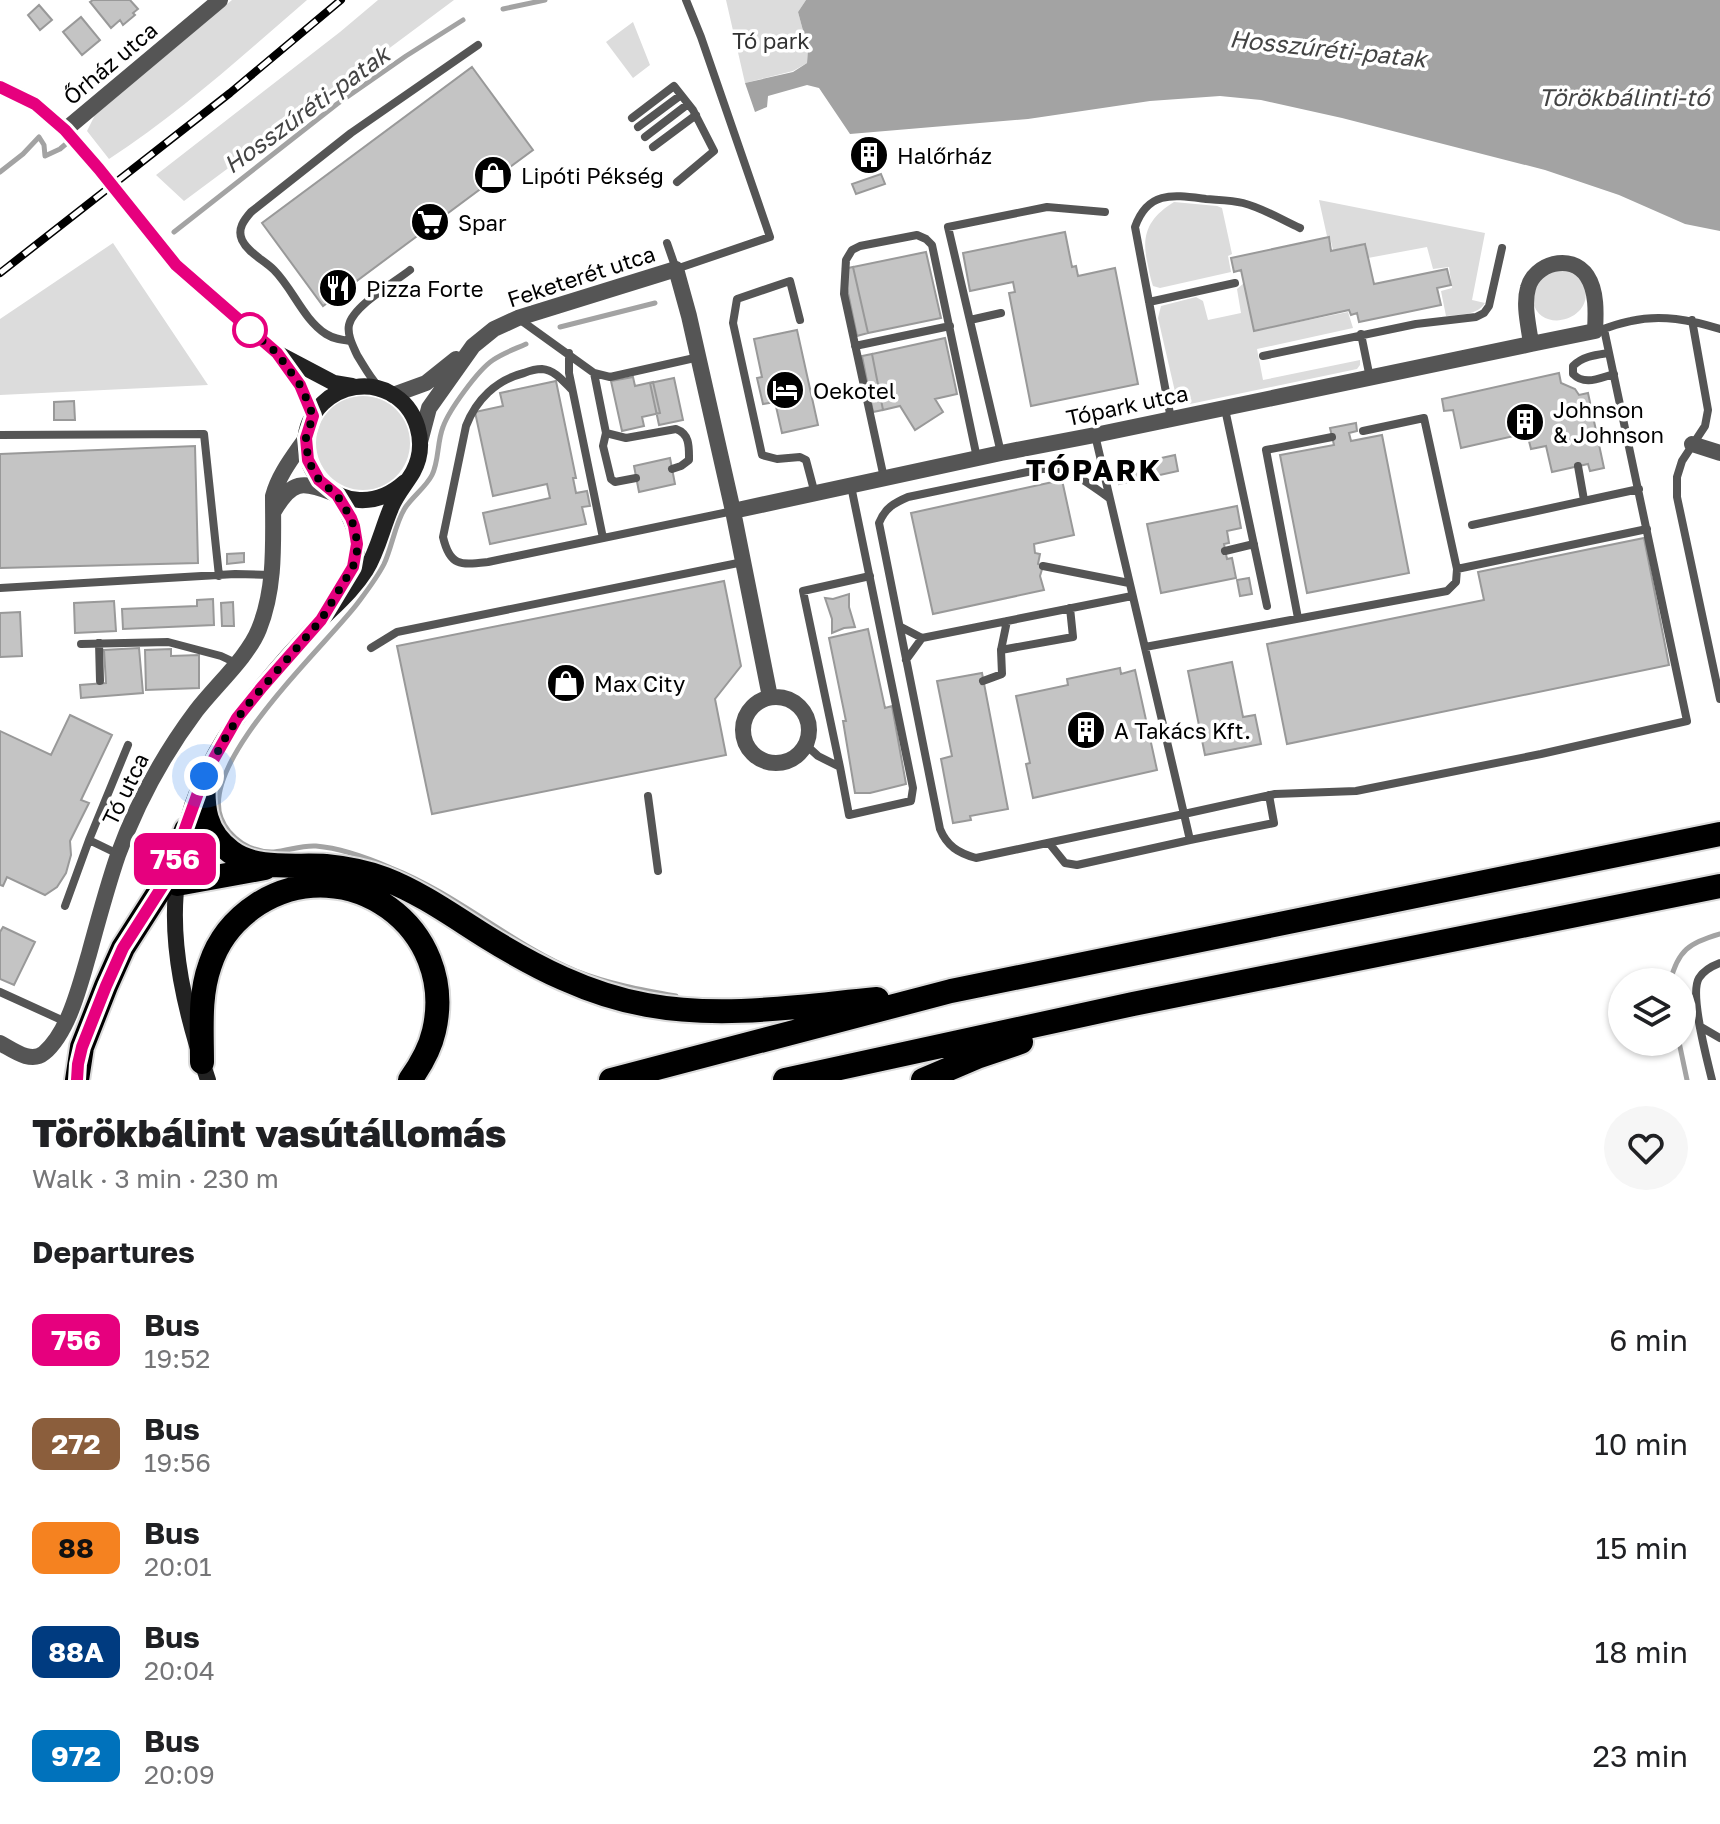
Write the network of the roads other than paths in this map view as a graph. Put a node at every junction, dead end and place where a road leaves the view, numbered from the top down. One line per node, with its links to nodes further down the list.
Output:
1 (220, 0): 10 (street, Őrház utca)
2 (686, 0): 18 (lane)
3 (478, 45): 31 (lane)
4 (0, 87): 10 (main road)
5 (681, 95): 6 (lane); 8 (lane); 9 (lane)
6 (688, 104): 7 (lane); 11 (lane)
7 (696, 115): 12 (lane); 13 (lane)
8 (632, 118)
9 (638, 127)
10 (65, 130): 35 (main road)
11 (645, 137)
12 (653, 147)
13 (677, 182)
14 (1105, 212): 25 (lane)
15 (1300, 228): 21 (lane)
16 (667, 243): 18 (lane)
17 (1502, 248): 30 (lane)
18 (676, 269): 23 (street, Feketerét utca); 39 (street)
19 (410, 270): 31 (lane)
20 (1235, 283): 21 (lane)
21 (1149, 302): 48 (lane)
22 (1001, 313): 25 (lane)
23 (518, 318): 33 (street, Feketerét utca); 36 (lane)
24 (800, 320): 67 (lane)
25 (970, 320): 57 (lane)
26 (1692, 320): 28 (lane); 29 (lane); 56 (lane)
27 (950, 326): 34 (lane); 34 (lane); 59 (lane)
28 (1720, 329)
29 (1599, 330): 32 (street, Tópark utca); 32 (street); 37 (lane)
30 (1361, 334): 38 (lane); 42 (lane)
31 (350, 341): 45 (lane)
32 (1531, 344): 42 (street, Tópark utca)
33 (473, 346): 45 (street); 55 (street, Feketerét utca)
34 (855, 346): 63 (lane)
35 (277, 353): 43 (main road); 47 (main road)
36 (569, 353): 40 (lane); 44 (lane)
37 (1609, 353): 41 (lane); 41 (lane)
38 (1263, 356)
39 (699, 357): 40 (lane); 71 (street)
40 (594, 373): 50 (lane)
41 (1614, 374): 66 (lane)
42 (1370, 378): 46 (street, Tópark utca)
43 (358, 387): 45 (main road); 47 (main road)
44 (572, 390): 75 (lane); 75 (lane)
45 (388, 392): 55 (main road)
46 (1224, 408): 48 (street, Tópark utca); 76 (lane)
47 (313, 416): 54 (main road)
48 (1171, 419): 52 (street, Tópark utca)
49 (1363, 431): 80 (lane)
50 (606, 433): 61 (lane); 62 (lane)
51 (0, 435): 82 (lane)
52 (1095, 435): 57 (street, Tópark utca); 69 (lane)
53 (1332, 437): 89 (lane)
54 (306, 438): 68 (main road); 72 (street, Tó utca)
55 (420, 442): 64 (main road)
56 (1692, 444): 58 (street); 104 (lane)
57 (1001, 453): 59 (street, Tópark utca)
58 (1720, 453)
59 (977, 458): 63 (street, Tópark utca)
60 (1578, 466): 70 (lane)
61 (672, 469)
62 (636, 478)
63 (884, 478): 65 (street, Tópark utca)
64 (405, 482): 68 (main road); 90 (main road)
65 (851, 486): 67 (street, Tópark utca); 83 (lane)
66 (1639, 489): 70 (lane); 74 (lane)
67 (815, 494): 71 (street, Tópark utca)
68 (337, 495): 72 (street); 90 (main road)
69 (1109, 498): 84 (lane); 92 (lane)
70 (1584, 500): 73 (lane)
71 (733, 511): 75 (lane); 78 (street)
72 (273, 513): 81 (street, Tó utca)
73 (1472, 525)
74 (1647, 529): 80 (lane); 109 (lane)
75 (603, 538)
76 (1254, 544): 77 (lane); 87 (lane)
77 (1225, 551)
78 (743, 562): 97 (lane); 103 (street)
79 (1043, 566): 84 (lane)
80 (1457, 569): 89 (lane)
81 (272, 575): 82 (lane); 100 (street, Tó utca)
82 (219, 576): 85 (lane)
83 (870, 576): 107 (lane); 107 (lane)
84 (1129, 583): 86 (lane)
85 (0, 588)
86 (1132, 596): 88 (lane); 96 (lane)
87 (1267, 606)
88 (1070, 608): 91 (lane); 98 (lane)
89 (1298, 618): 96 (lane)
90 (321, 620): 108 (main road)
91 (1007, 621): 93 (lane); 98 (lane)
92 (901, 627): 93 (lane); 99 (lane)
93 (922, 638): 99 (lane)
94 (99, 643): 95 (lane); 100 (lane); 101 (lane)
95 (81, 644)
96 (1145, 647): 111 (lane)
97 (371, 648)
98 (1001, 650): 102 (lane)
99 (906, 660): 116 (lane)
100 (236, 663): 117 (street, Tó utca)
101 (100, 681)
102 (983, 681)
103 (770, 697): 106 (street); 106 (street)
104 (1720, 699)
105 (128, 745): 114 (lane)
106 (806, 745): 107 (lane)
107 (840, 767)
108 (204, 776): 112 (main road); 118 (highway)
109 (1269, 795): 111 (lane); 115 (lane)
110 (648, 796): 119 (lane)
111 (1184, 814): 115 (lane); 116 (lane)
112 (186, 830): 120 (main road); 132 (highway)
113 (1720, 834): 124 (highway)
114 (89, 840): 117 (lane); 122 (lane)
115 (1190, 840): 116 (lane)
116 (1049, 843)
117 (118, 855): 127 (street, Tó utca)
118 (283, 865): 120 (highway); 124 (highway)
119 (658, 871)
120 (177, 884): 131 (main road)
121 (1720, 886): 126 (highway)
122 (65, 906)
123 (1720, 963): 128 (lane)
124 (951, 991): 134 (highway)
125 (0, 992): 127 (lane)
126 (1133, 1004): 135 (highway); 136 (highway)
127 (66, 1022): 130 (street, Tó utca)
128 (1701, 1027): 129 (lane); 137 (lane)
129 (1720, 1038)
130 (0, 1043)
131 (205, 1071): 133 (highway)
132 (77, 1080)
133 (410, 1080)
134 (611, 1080)
135 (785, 1080)
136 (923, 1080)
137 (1712, 1080)

